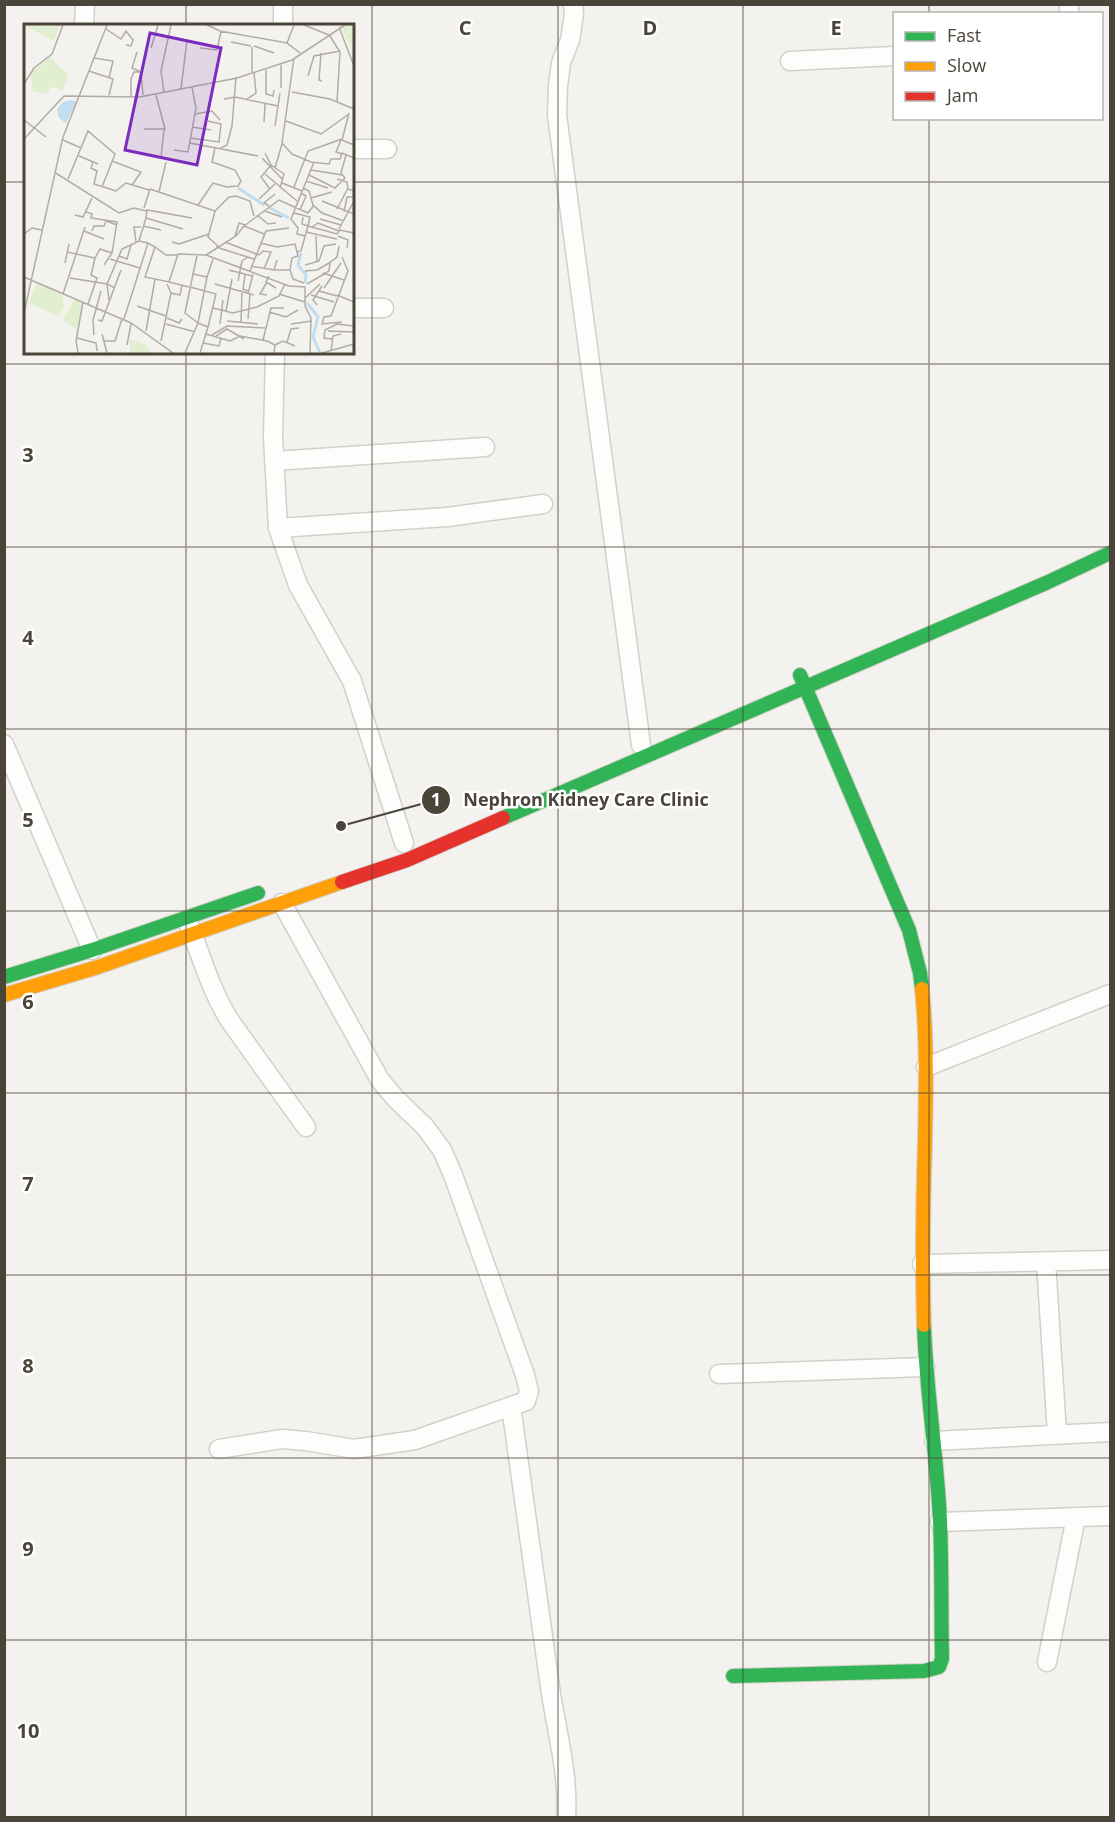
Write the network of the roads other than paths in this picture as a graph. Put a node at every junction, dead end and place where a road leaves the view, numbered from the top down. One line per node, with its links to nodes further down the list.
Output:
1 (85, 4): 4 (street)
2 (283, 4): 5 (street)
3 (573, 4): 21 (street)
4 (84, 24)
5 (283, 24)
6 (893, 56): 7 (street)
7 (790, 61)
8 (387, 149): 9 (street)
9 (354, 150)
10 (354, 308): 11 (street)
11 (384, 308)
12 (275, 354): 14 (street)
13 (485, 447): 14 (street)
14 (274, 461): 16 (street)
15 (543, 504): 16 (street)
16 (278, 528): 23 (street)
17 (1110, 553): 19 (main road)
18 (1071, 556): 19 (main road)
19 (803, 681): 21 (main road); 24 (main road); 30 (main road)
20 (4, 744): 26 (street)
21 (640, 745): 22 (main road)
22 (555, 781)
23 (404, 843)
24 (278, 895): 25 (main road); 37 (street)
25 (189, 925): 26 (main road); 29 (main road); 31 (street)
26 (92, 950): 27 (main road)
27 (4, 977)
28 (1110, 994): 30 (street)
29 (4, 995)
30 (926, 1067): 34 (main road)
31 (306, 1127)
32 (1110, 1260): 33 (street)
33 (1046, 1262): 34 (street); 39 (street)
34 (922, 1264): 35 (main road)
35 (925, 1367): 36 (street); 40 (main road)
36 (718, 1374)
37 (511, 1406): 41 (street); 47 (street)
38 (1110, 1432): 39 (street)
39 (1057, 1434): 40 (street)
40 (934, 1441): 44 (main road)
41 (219, 1449)
42 (1110, 1516): 43 (street)
43 (1076, 1517): 44 (street); 45 (street)
44 (940, 1522): 46 (main road)
45 (1047, 1662)
46 (733, 1676)
47 (566, 1818)

